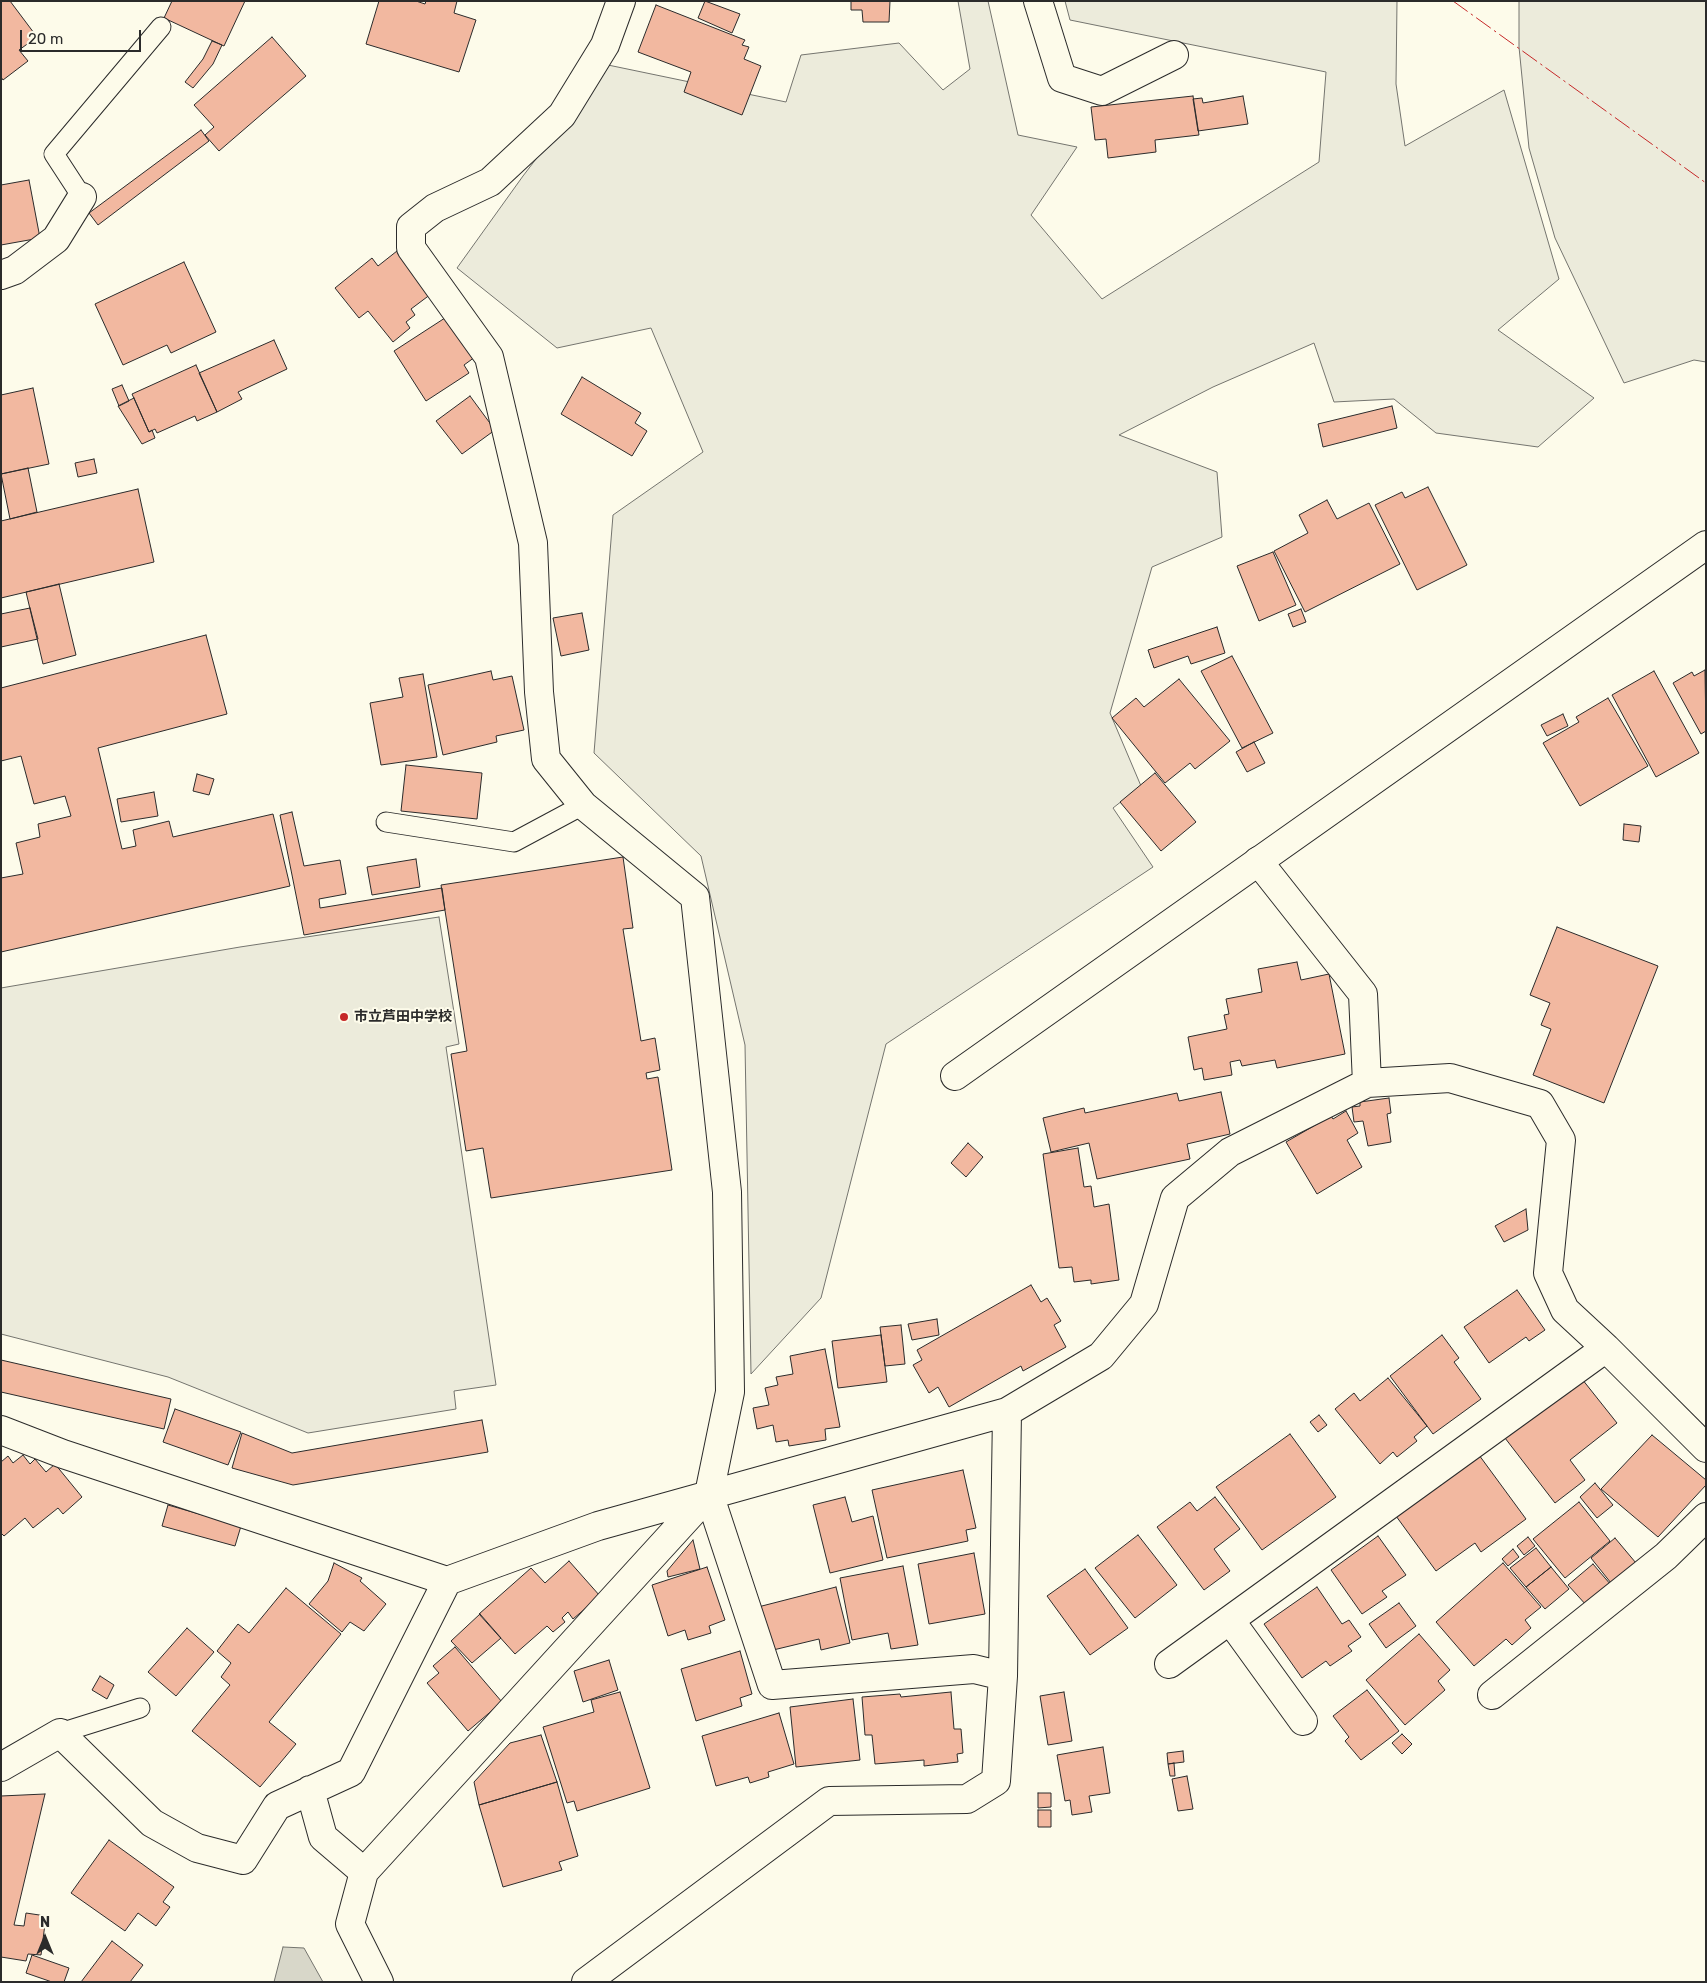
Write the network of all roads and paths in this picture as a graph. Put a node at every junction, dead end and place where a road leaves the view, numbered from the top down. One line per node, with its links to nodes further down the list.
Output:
1 (621, 1): 8 (street)
2 (1038, 1): 4 (street)
3 (161, 27): 5 (lane)
4 (1174, 55)
5 (82, 197): 6 (street)
6 (1, 275)
7 (1706, 545): 10 (street)
8 (583, 805): 9 (lane); 17 (street)
9 (386, 822)
10 (1258, 861): 11 (street); 12 (street)
11 (955, 1076)
12 (1367, 1083): 13 (street); 14 (street)
13 (1606, 1348): 16 (street); 20 (street)
14 (1007, 1412): 17 (street); 22 (street)
15 (1, 1430): 19 (street)
16 (1706, 1448)
17 (708, 1494): 19 (street); 22 (street); 29 (street)
18 (1706, 1517): 23 (street)
19 (447, 1581): 28 (street)
20 (1230, 1620): 21 (street); 25 (street)
21 (1169, 1664)
22 (1003, 1676): 31 (street)
23 (1492, 1695)
24 (140, 1708): 26 (lane)
25 (1303, 1721)
26 (60, 1733): 27 (street); 28 (street)
27 (1, 1767)
28 (310, 1790): 29 (street)
29 (364, 1872): 30 (street)
30 (379, 1982)
31 (586, 1982)

